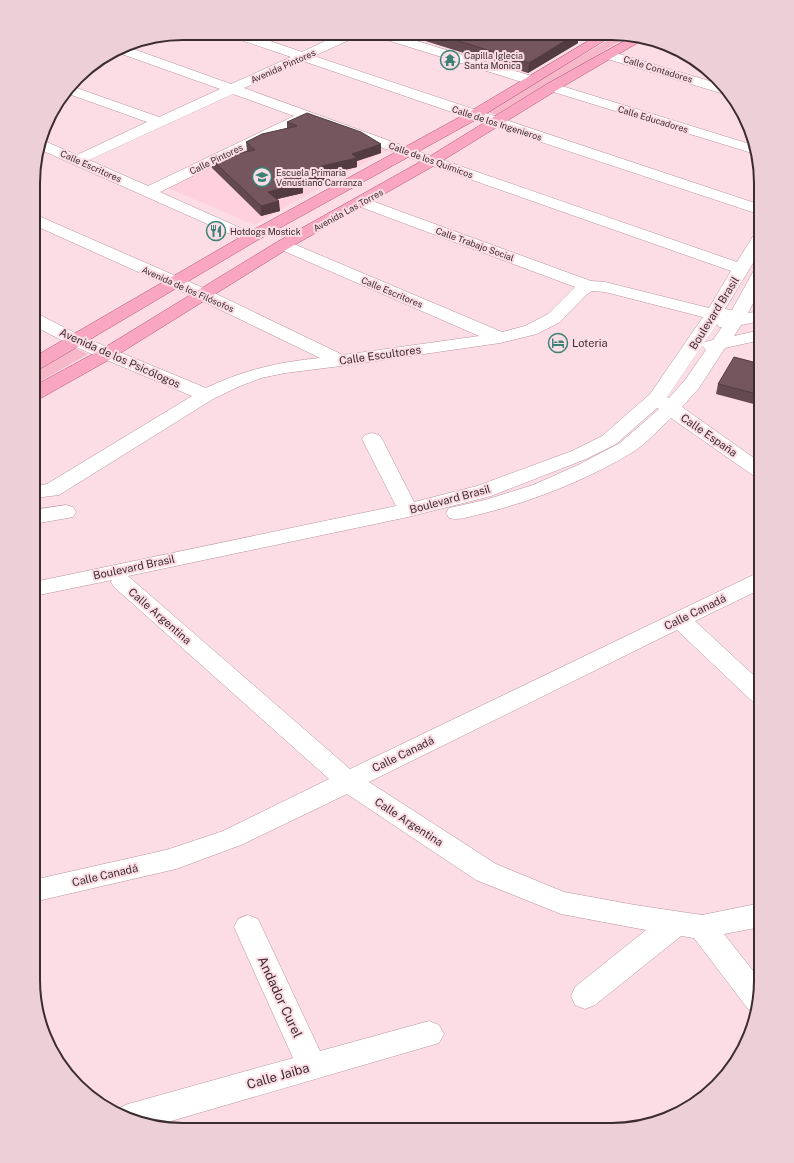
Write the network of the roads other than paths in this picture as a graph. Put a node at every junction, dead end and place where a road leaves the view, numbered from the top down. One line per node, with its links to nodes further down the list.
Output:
1 (254, 40): 8 (street, Calle de los Ingenieros)
2 (341, 40): 8 (street, Avenida Pintores)
3 (401, 40): 9 (street)
4 (598, 40): 9 (main road, Avenida Las Torres)
5 (633, 42): 7 (main road, Avenida Las Torres)
6 (128, 51): 11 (street, Calle de los Químicos)
7 (609, 55): 10 (main road, Avenida Las Torres); 12 (street, Calle Contadores)
8 (304, 58): 11 (street, Avenida Pintores); 15 (street, Calle de los Ingenieros)
9 (530, 80): 15 (main road, Avenida Las Torres)
10 (552, 87): 17 (main road, Avenida Las Torres); 19 (street, Calle Educadores)
11 (234, 88): 14 (street, Calle de los Químicos); 16 (street)
12 (718, 88)
13 (74, 91): 16 (street)
14 (306, 114): 20 (street, Calle de los Químicos); 23 (street, Calle Pintores)
15 (474, 115): 17 (street, Calle de los Ingenieros); 20 (main road, Avenida Las Torres)
16 (160, 122): 21 (street)
17 (496, 122): 22 (main road, Avenida Las Torres); 25 (street, Calle de los Ingenieros)
18 (45, 146): 21 (street, Calle Escritores)
19 (750, 149)
20 (409, 152): 22 (street, Calle de los Químicos); 27 (main road, Avenida Las Torres)
21 (77, 160): 23 (street, Calle Escritores)
22 (432, 161): 24 (main road, Avenida Las Torres); 30 (street, Calle de los Químicos)
23 (148, 192): 27 (street, Calle Escritores)
24 (361, 202): 28 (main road, Avenida Las Torres); 32 (street, Calle Trabajo Social)
25 (754, 208)
26 (40, 222): 31 (street, Avenida de los Filósofos)
27 (250, 238): 31 (main road, Avenida Las Torres)
28 (283, 245): 33 (main road, Avenida Las Torres); 39 (street, Calle Escritores)
29 (754, 260): 30 (street, Boulevard Brasil)
30 (751, 270): 35 (street, Boulevard Brasil); 36 (street, Boulevard Brasil)
31 (174, 283): 33 (street, Avenida de los Filósofos); 40 (main road, Avenida Las Torres)
32 (589, 286): 36 (street); 39 (street, Calle Escultores)
33 (202, 294): 43 (main road, Avenida Las Torres); 44 (street, Avenida de los Filósofos)
34 (754, 317): 35 (street)
35 (737, 318): 36 (street); 41 (street, Boulevard Brasil)
36 (709, 321): 42 (street, Boulevard Brasil)
37 (40, 322): 40 (street, Avenida de los Psicólogos)
38 (754, 337): 41 (street)
39 (500, 338): 44 (street, Calle Escultores)
40 (77, 341): 43 (street, Avenida de los Psicólogos); 45 (main road, Avenida Las Torres)
41 (718, 345): 42 (street); 48 (street, Boulevard Brasil)
42 (691, 350): 48 (street, Boulevard Brasil)
43 (108, 353): 46 (main road, Avenida Las Torres); 47 (street, Avenida de los Psicólogos)
44 (341, 361): 47 (street, Calle Escultores)
45 (40, 362)
46 (40, 391)
47 (206, 395): 51 (street, Calle Escultores)
48 (664, 403): 50 (street, Calle España); 52 (street, Boulevard Brasil); 55 (street, Boulevard Brasil)
49 (372, 439): 52 (street)
50 (754, 467)
51 (40, 491)
52 (408, 510): 57 (street, Boulevard Brasil)
53 (66, 512): 54 (street)
54 (40, 516)
55 (122, 582): 58 (street, Boulevard Brasil); 61 (street, Calle Argentina)
56 (754, 583): 59 (street, Calle Canadá)
57 (40, 588)
58 (40, 599)
59 (679, 620): 60 (street); 61 (street, Calle Canadá)
60 (754, 690)
61 (347, 781): 62 (street, Calle Canadá); 64 (street, Calle Argentina)
62 (40, 884)
63 (754, 917): 64 (street, Calle Argentina)
64 (689, 925): 66 (street); 67 (street)
65 (248, 927): 69 (street, Andador Curel)
66 (753, 995)
67 (585, 996)
68 (429, 1034): 69 (street, Calle Jaiba)
69 (312, 1067): 70 (street, Calle Jaiba)
70 (139, 1116)

